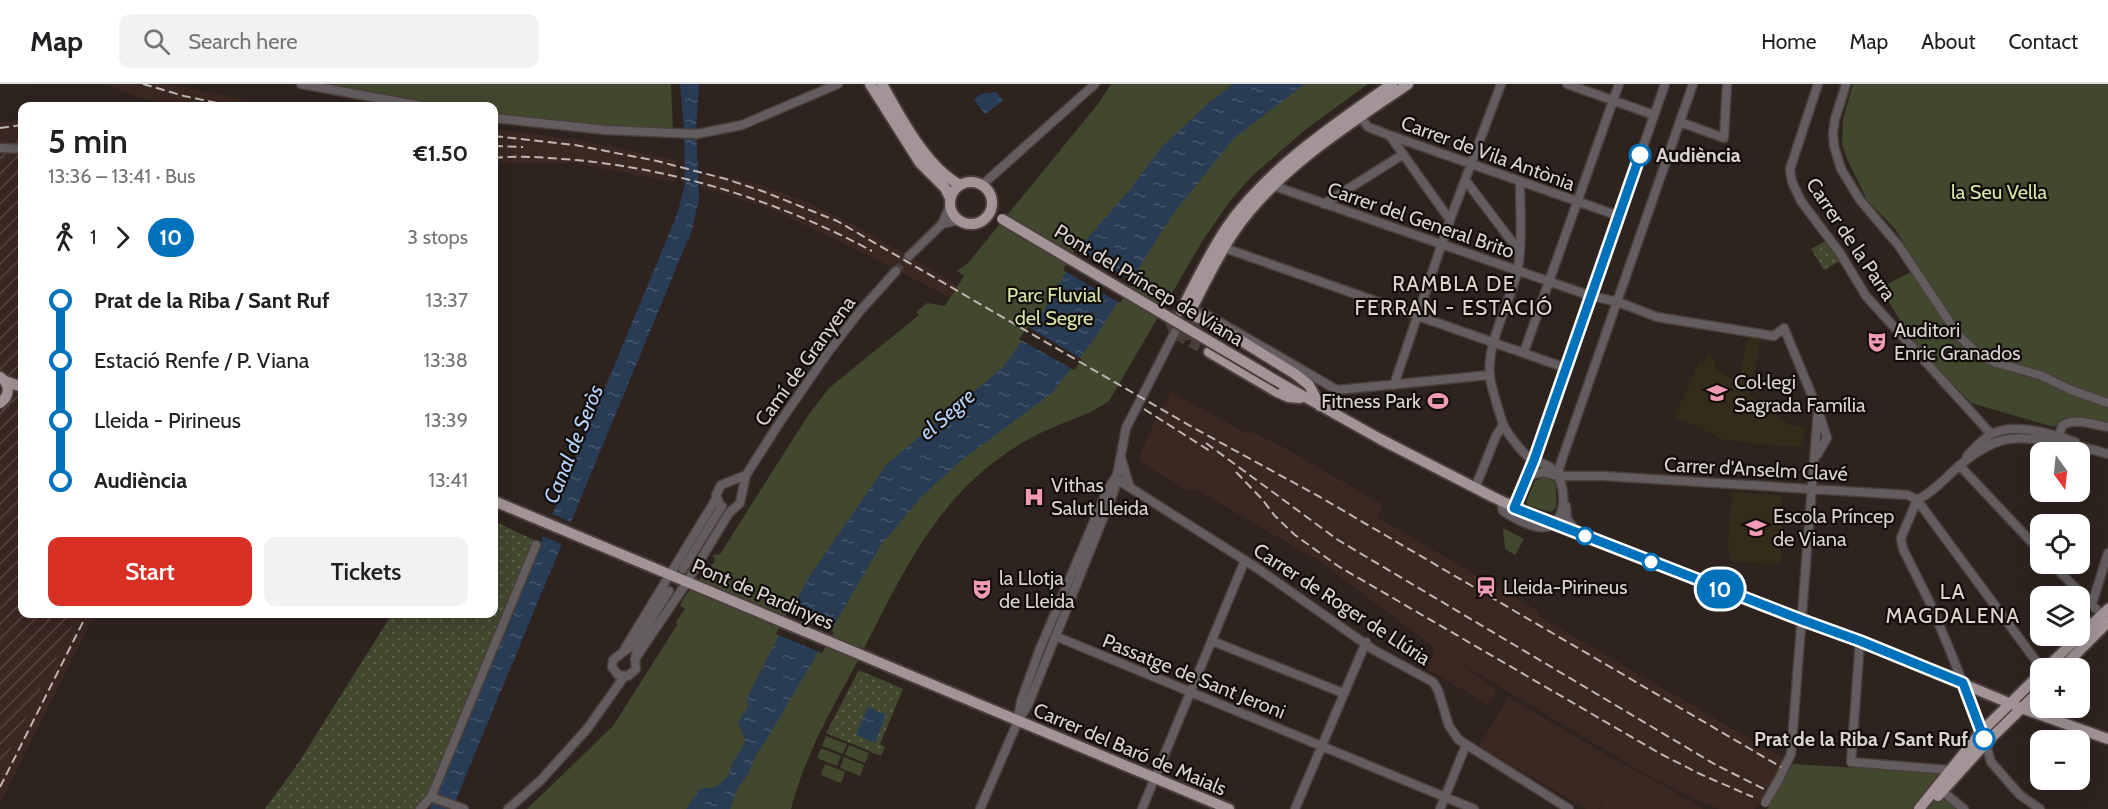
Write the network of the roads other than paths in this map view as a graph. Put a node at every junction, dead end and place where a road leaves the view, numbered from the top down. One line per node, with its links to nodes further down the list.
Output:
1 (301, 84): 17 (street)
2 (838, 84): 20 (street)
3 (870, 84): 32 (main road)
4 (882, 84): 29 (main road)
5 (1095, 84): 30 (street)
6 (1392, 84): 18 (main road)
7 (1408, 84): 18 (main road)
8 (1501, 84): 26 (street)
9 (1567, 84): 16 (street)
10 (1619, 84): 16 (street)
11 (1665, 84): 19 (street)
12 (1693, 84): 21 (street)
13 (1727, 84): 21 (street)
14 (1818, 84): 67 (street, Carrer de la Parra)
15 (1846, 84): 63 (street)
16 (1614, 101): 19 (street); 33 (street)
17 (400, 102)
18 (1358, 113): 22 (street, Carrer de Vila Antònia); 31 (main road); 41 (main road)
19 (1654, 115): 36 (street)
20 (498, 118)
21 (1680, 122): 48 (street)
22 (1389, 135): 25 (street); 26 (street, Carrer de Vila Antònia)
23 (0, 148): 24 (street)
24 (18, 148)
25 (1402, 155): 34 (street); 38 (street)
26 (1471, 165): 27 (street); 28 (street, Carrer de Vila Antònia)
27 (1466, 181): 38 (street); 42 (street)
28 (1520, 182): 33 (street, Carrer de Vila Antònia); 42 (street)
29 (960, 184): 30 (main road); 32 (main road)
30 (982, 185): 35 (main road)
31 (1274, 186): 34 (street, Carrer del General Brito); 41 (main road)
32 (950, 202): 37 (main road); 39 (street)
33 (1577, 202): 36 (street, Carrer de Vila Antònia); 46 (street)
34 (1324, 204): 40 (street, Carrer del General Brito)
35 (990, 213): 37 (main road); 61 (main road, Pont del Príncep de Viana, bridge)
36 (1619, 216): 47 (street)
37 (959, 220): 39 (street)
38 (1450, 220): 40 (street)
39 (942, 224): 43 (street)
40 (1442, 245): 45 (street, Carrer del General Brito); 50 (street)
41 (1220, 247): 49 (main road); 50 (street)
42 (1519, 251): 45 (street)
43 (909, 256)
44 (896, 271): 76 (street, Camí de Granyena)
45 (1517, 271): 46 (street, Carrer del General Brito); 52 (street)
46 (1550, 282): 47 (street, Carrer del General Brito); 54 (street)
47 (1591, 296): 48 (street, Carrer del General Brito); 55 (street)
48 (1618, 302): 78 (street); 83 (street, Carrer del General Brito)
49 (1189, 313): 58 (street); 64 (main road)
50 (1418, 316): 52 (street); 58 (street)
51 (1175, 332): 71 (street)
52 (1494, 343): 54 (street); 56 (street)
53 (1209, 352): 61 (main road)
54 (1524, 352): 55 (street)
55 (1566, 368): 74 (street)
56 (1490, 375): 58 (street); 65 (street)
57 (2, 378): 59 (main road); 62 (main road)
58 (1394, 384)
59 (18, 386)
60 (18, 391): 62 (main road)
61 (1306, 399): 64 (main road)
62 (2, 402)
63 (2108, 404)
64 (1320, 406): 82 (main road)
65 (1503, 424): 74 (street); 82 (street)
66 (2108, 427): 68 (street)
67 (1991, 434): 68 (street); 69 (street); 72 (street); 75 (street)
68 (2059, 436): 69 (street); 70 (street)
69 (2011, 439): 70 (street); 72 (street)
70 (2097, 451): 73 (street)
71 (1121, 452): 79 (street); 81 (street)
72 (1976, 454): 75 (street)
73 (2108, 454)
74 (1534, 460): 77 (street); 78 (street)
75 (1959, 466): 86 (street); 95 (street)
76 (746, 475): 80 (street); 84 (street, Camí de Granyena)
77 (1526, 476): 78 (street); 91 (street)
78 (1559, 476): 83 (street, Carrer d'Anselm Clavé); 85 (street)
79 (1115, 478): 81 (street, Carrer de Roger de Llúria); 107 (street); 125 (street)
80 (732, 482): 84 (street); 88 (street)
81 (1130, 488): 98 (street, Carrer de Roger de Llúria)
82 (1475, 488): 87 (main road)
83 (1812, 488): 86 (street, Carrer d'Anselm Clavé); 106 (street)
84 (742, 492): 90 (street)
85 (1563, 497): 93 (street); 94 (street)
86 (1917, 500): 114 (street); 118 (street)
87 (1501, 501): 91 (main road); 92 (street)
88 (719, 502): 90 (street); 99 (street); 100 (street)
89 (498, 503): 100 (main road, Pont de Pardinyes)
90 (733, 508): 102 (street)
91 (1514, 508): 92 (street); 93 (main road)
92 (1517, 519): 93 (street)
93 (1554, 524): 94 (main road)
94 (1581, 535): 106 (main road)
95 (2030, 541)
96 (536, 545): 135 (street)
97 (2108, 553): 104 (street)
98 (1245, 560): 109 (street); 111 (street, Carrer de Roger de Llúria)
99 (683, 569)
100 (669, 574): 102 (main road, Pont de Pardinyes); 112 (street)
101 (2061, 574): 104 (street)
102 (690, 583): 113 (street); 125 (main road, Pont de Pardinyes)
103 (669, 591): 108 (street)
104 (2092, 604): 105 (street)
105 (2106, 617): 115 (main road); 116 (main road)
106 (1802, 620): 110 (main road); 136 (street, bridge)
107 (1056, 636): 121 (street, Passatge de Sant Jeroni); 125 (street)
108 (639, 640): 112 (street); 113 (street)
109 (1212, 641): 120 (street); 121 (street)
110 (1860, 641): 118 (main road); 131 (street)
111 (1366, 642): 120 (street); 130 (street, Carrer de Roger de Llúria)
112 (621, 652): 113 (street); 117 (street)
113 (635, 658): 117 (street)
114 (2035, 658)
115 (2056, 658)
116 (2071, 658)
117 (620, 675): 139 (street)
118 (1963, 683): 123 (main road); 126 (street)
119 (2030, 683): 123 (main road)
120 (1343, 693): 129 (street)
121 (1191, 694): 129 (street, Passatge de Sant Jeroni); 132 (street)
122 (2030, 699): 124 (main road)
123 (2009, 703): 124 (main road); 126 (main road)
124 (2020, 708): 127 (main road); 128 (main road)
125 (1018, 721): 132 (main road, Carrer del Baró de Maials); 140 (street)
126 (1982, 731): 128 (street); 131 (main road)
127 (2108, 739)
128 (1985, 744): 133 (main road); 150 (street)
129 (1321, 745): 134 (street, Passatge de Sant Jeroni); 143 (street)
130 (1466, 745): 134 (street); 146 (street, Carrer de Roger de Llúria)
131 (1949, 770): 147 (main road)
132 (1155, 778): 141 (street); 142 (main road, Carrer del Baró de Maials)
133 (1942, 791): 148 (main road); 149 (street)
134 (1444, 797): 144 (street); 145 (street, Passatge de Sant Jeroni)
135 (433, 798): 137 (street); 138 (street)
136 (1763, 806)
137 (460, 808)
138 (420, 809)
139 (508, 809)
140 (980, 809)
141 (1142, 809)
142 (1229, 809)
143 (1295, 809)
144 (1440, 809)
145 (1474, 809)
146 (1569, 809)
147 (1919, 809)
148 (1928, 809)
149 (1964, 809)
150 (2040, 809)

